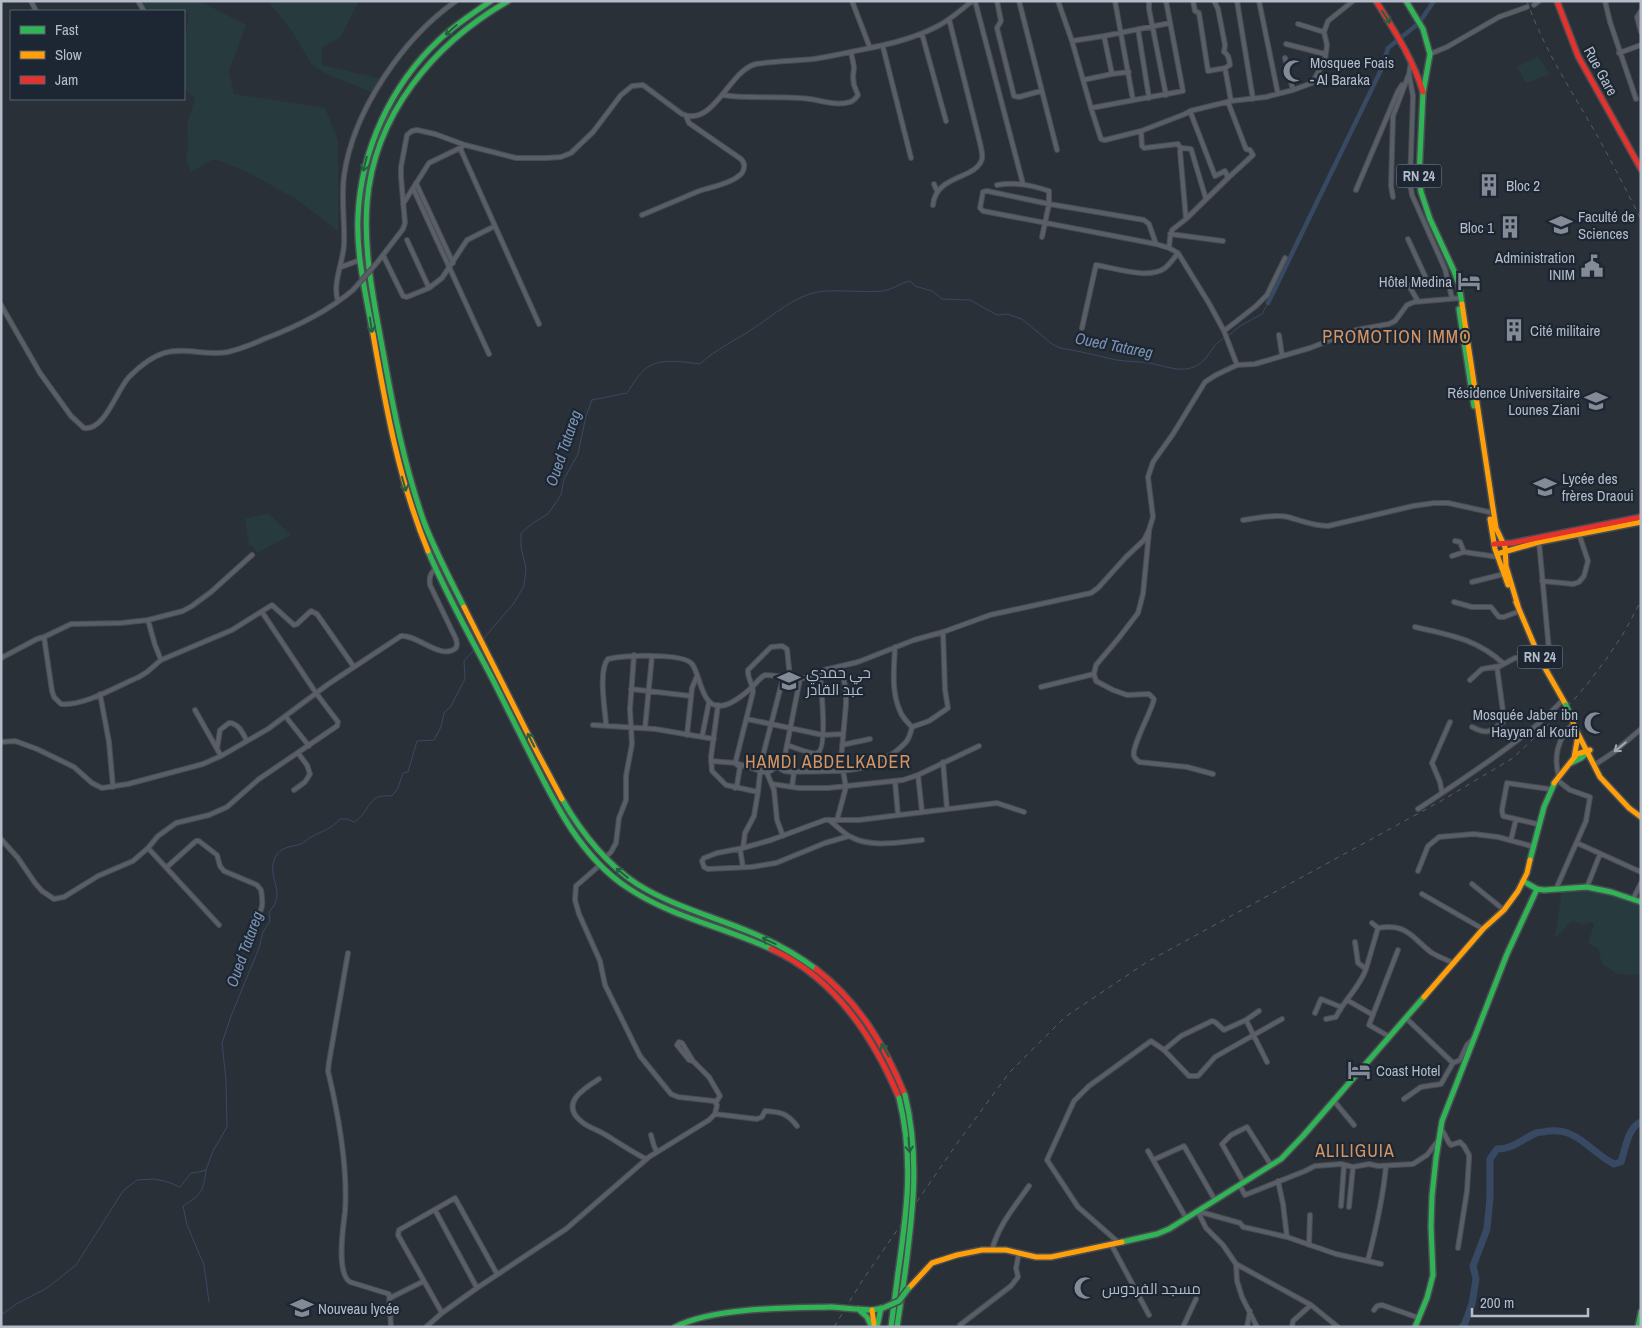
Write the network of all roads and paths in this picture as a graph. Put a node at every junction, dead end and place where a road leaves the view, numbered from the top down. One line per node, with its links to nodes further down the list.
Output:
1 (456, 1): 103 (street)
2 (491, 1): 101 (main road, one-way to 101)
3 (508, 1): 246 (main road, one-way to 3)
4 (852, 1): 39 (street)
5 (974, 1): 25 (street); 78 (street)
6 (997, 1): 53 (street)
7 (1019, 1): 53 (street)
8 (1058, 1): 35 (street)
9 (1115, 1): 32 (street)
10 (1149, 1): 28 (street)
11 (1166, 1): 26 (street)
12 (1193, 1): 46 (street)
13 (1214, 1): 46 (street)
14 (1237, 1): 59 (street)
15 (1259, 1): 55 (street)
16 (1353, 1): 30 (street)
17 (1376, 1): 45 (main road, RN 24, one-way to 45)
18 (1406, 1): 43 (main road, RN 24)
19 (1539, 1): 22 (street)
20 (1606, 1): 41 (street)
21 (1557, 2): 73 (main road, Rue Gare)
22 (1534, 4)
23 (1528, 7): 43 (street)
24 (1641, 10): 31 (street)
25 (949, 19): 33 (street); 81 (street)
26 (1170, 23): 28 (street); 57 (street)
27 (1298, 24): 30 (street)
28 (1153, 26): 29 (street); 57 (street)
29 (1138, 29): 32 (street); 58 (street)
30 (1324, 32): 42 (street)
31 (1641, 32)
32 (1121, 33): 34 (street); 47 (street)
33 (922, 34): 38 (street); 66 (street)
34 (1104, 36): 35 (street); 48 (street)
35 (1072, 41): 50 (street)
36 (1286, 44): 42 (street)
37 (1641, 45): 41 (street)
38 (882, 47): 39 (street); 72 (street)
39 (870, 48): 40 (street)
40 (851, 52): 56 (street); 56 (street)
41 (1619, 53): 61 (street)
42 (1325, 54): 52 (street)
43 (1430, 54): 54 (main road, RN 24)
44 (1285, 58): 52 (street)
45 (1412, 60): 49 (street); 54 (main road, RN 24)
46 (1225, 68): 62 (street)
47 (1129, 72): 48 (street); 60 (street)
48 (1112, 74): 50 (street)
49 (1409, 74): 51 (street); 105 (street)
50 (1083, 80): 63 (street)
51 (1406, 82): 80 (street); 82 (street)
52 (1293, 90): 55 (street)
53 (1041, 91): 71 (street)
54 (1423, 93): 105 (main road, RN 24)
55 (1278, 94): 59 (street)
56 (722, 95): 65 (street)
57 (1166, 95): 58 (street)
58 (1149, 98): 60 (street)
59 (1252, 99): 62 (street)
60 (1133, 100): 63 (street)
61 (1636, 100)
62 (1230, 101): 64 (street); 74 (street)
63 (1091, 108): 67 (street)
64 (1190, 111): 67 (street); 74 (street)
65 (686, 116): 68 (street); 87 (street)
66 (946, 121)
67 (1142, 131): 70 (street)
68 (465, 145): 69 (street); 84 (street)
69 (460, 148): 75 (street); 90 (street)
70 (1181, 149): 83 (street); 88 (street)
71 (1057, 150)
72 (911, 158)
73 (1641, 169)
74 (1228, 178): 83 (street)
75 (416, 183): 79 (street); 102 (street)
76 (934, 184): 81 (street)
77 (997, 184): 78 (street)
78 (1023, 184): 85 (street)
79 (413, 188): 84 (street); 102 (street)
80 (1356, 190)
81 (937, 191): 86 (street)
82 (1393, 197)
83 (1206, 199): 88 (street)
84 (403, 204): 99 (street)
85 (1049, 204): 89 (street); 89 (street); 96 (street)
86 (933, 205)
87 (642, 215)
88 (1186, 219): 91 (street)
89 (1044, 223): 92 (street); 96 (street)
90 (494, 226): 102 (street); 109 (street)
91 (1170, 234): 95 (street); 97 (street)
92 (1042, 237)
93 (1408, 239): 107 (street)
94 (407, 240): 104 (street)
95 (1223, 241)
96 (1156, 244): 97 (street)
97 (1169, 248): 98 (street)
98 (1178, 253): 110 (street); 111 (street)
99 (383, 255): 104 (street); 106 (street, bridge)
100 (1285, 258): 111 (street)
101 (361, 260): 103 (street); 131 (main road, one-way to 131)
102 (451, 265): 104 (street); 113 (street)
103 (341, 266): 106 (street)
104 (429, 288)
105 (1457, 298): 107 (street); 116 (main road, RN 24); 124 (main road, RN 24)
106 (338, 301): 108 (street)
107 (1418, 301): 114 (street)
108 (1, 305)
109 (540, 324)
110 (1082, 328)
111 (1224, 331): 115 (street)
112 (1279, 335): 114 (street)
113 (490, 354)
114 (1282, 355): 115 (street)
115 (1237, 365): 120 (street)
116 (1489, 512): 118 (street); 125 (main road, RN 24)
117 (1641, 518): 124 (main road)
118 (1243, 520)
119 (1641, 522): 121 (main road)
120 (1149, 530): 140 (street); 154 (street)
121 (1579, 534): 123 (main road); 133 (street)
122 (1455, 541): 126 (street)
123 (1539, 542): 127 (main road); 133 (street)
124 (1503, 543): 125 (main road); 127 (main road, RN 24)
125 (1494, 544): 129 (main road, RN 24)
126 (1464, 552): 129 (street); 130 (street)
127 (1506, 552): 129 (main road); 136 (main road, RN 24)
128 (252, 555): 138 (street)
129 (1497, 555): 132 (main road, RN 24)
130 (1452, 556)
131 (436, 568): 149 (street); 247 (main road)
132 (1504, 574): 134 (street); 136 (main road, RN 24)
133 (1542, 581): 152 (street)
134 (1472, 582)
135 (1454, 602): 136 (street)
136 (1519, 608): 147 (main road, RN 24)
137 (262, 612): 146 (street); 149 (street); 164 (street)
138 (148, 620): 141 (street); 146 (street)
139 (1415, 627): 148 (street)
140 (943, 632): 142 (street); 182 (street)
141 (44, 637): 145 (street); 165 (street)
142 (895, 647): 150 (street); 182 (street)
143 (634, 655): 144 (street); 161 (street); 175 (street)
144 (652, 656): 155 (street); 163 (street)
145 (1, 658)
146 (161, 660): 165 (street)
147 (1541, 661): 148 (street); 152 (main road, RN 24)
148 (1504, 664): 151 (street)
149 (354, 666): 164 (street)
150 (841, 666): 153 (street); 184 (street)
151 (1497, 667): 159 (street); 179 (street)
152 (1545, 667): 168 (main road, RN 24)
153 (820, 674): 158 (street); 187 (street)
154 (1094, 674): 160 (street); 213 (street)
155 (697, 676): 166 (street); 167 (street)
156 (783, 678): 157 (street); 162 (street); 176 (street)
157 (790, 678): 158 (street); 162 (street)
158 (800, 679): 181 (street)
159 (1470, 680)
160 (1041, 687)
161 (632, 689): 163 (street); 178 (street)
162 (752, 689): 169 (street); 172 (street)
163 (649, 691): 166 (street); 180 (street)
164 (316, 693): 171 (street); 195 (street)
165 (100, 694): 218 (street)
166 (691, 696): 186 (street)
167 (709, 702): 169 (street); 188 (street)
168 (1564, 703): 173 (main road, RN 24, bridge); 225 (street)
169 (718, 705): 189 (street)
170 (195, 710): 197 (street)
171 (286, 717): 191 (street); 195 (street)
172 (747, 719): 176 (street); 207 (street)
173 (1573, 721): 185 (main road, RN 24); 198 (main road, RN 24); 215 (street)
174 (1450, 722): 225 (street)
175 (606, 724): 177 (street); 178 (street)
176 (772, 724): 181 (street); 204 (street)
177 (593, 725)
178 (631, 726): 180 (street); 246 (street)
179 (1472, 727)
180 (645, 728): 186 (street)
181 (791, 728): 187 (street); 193 (street)
182 (912, 728): 211 (street)
183 (1641, 729): 206 (street, one-way to 206)
184 (843, 734): 187 (street); 194 (street)
185 (1578, 734): 198 (main road, RN 24); 202 (main road)
186 (687, 735): 188 (street)
187 (823, 735): 193 (street)
188 (702, 737): 189 (street)
189 (714, 739): 203 (street)
190 (870, 739): 194 (street)
191 (247, 741): 197 (street); 200 (street)
192 (1, 742): 218 (street)
193 (787, 745): 208 (street)
194 (842, 745): 211 (street)
195 (309, 746): 199 (street)
196 (978, 746): 205 (street)
197 (217, 748): 200 (street)
198 (1588, 751): 201 (main road); 202 (main road); 206 (main road, RN 24)
199 (298, 753): 223 (street); 243 (street)
200 (221, 756): 218 (street)
201 (1581, 758): 202 (main road); 206 (main road)
202 (1572, 760): 215 (main road)
203 (711, 761): 207 (street); 221 (street)
204 (762, 761): 209 (street); 212 (street)
205 (943, 762): 214 (street); 227 (street)
206 (1594, 763): 231 (main road, RN 24)
207 (737, 764): 209 (street); 221 (street)
208 (777, 767): 210 (street); 212 (street)
209 (760, 770): 212 (street); 224 (street)
210 (794, 772): 211 (street); 219 (street)
211 (842, 772): 220 (street)
212 (768, 773): 217 (street)
213 (1213, 774)
214 (918, 776): 216 (street); 228 (street)
215 (1557, 780): 222 (main road); 241 (street); 252 (main road)
216 (895, 781): 220 (street); 230 (street)
217 (772, 784): 219 (street); 236 (street)
218 (114, 787)
219 (792, 787): 220 (street)
220 (846, 787): 234 (street)
221 (735, 788): 224 (street)
222 (1549, 789): 232 (street); 235 (main road)
223 (294, 790)
224 (758, 792): 244 (street)
225 (1442, 793): 226 (street)
226 (1418, 808)
227 (947, 809): 228 (street); 229 (street)
228 (922, 812): 230 (street)
229 (1024, 812)
230 (898, 815): 234 (street)
231 (1641, 817)
232 (1516, 819): 235 (street); 240 (street)
233 (830, 820): 234 (street); 236 (street); 237 (street)
234 (837, 820)
235 (1537, 824): 242 (main road)
236 (783, 836): 244 (street)
237 (849, 836): 239 (street); 249 (street)
238 (1, 839): 243 (street)
239 (922, 840)
240 (1511, 840): 242 (street); 250 (street)
241 (1577, 843): 245 (street); 257 (street)
242 (1531, 846): 252 (main road)
243 (148, 848): 248 (street)
244 (742, 848): 249 (street); 249 (street)
245 (1600, 854): 251 (street); 255 (street)
246 (605, 858): 289 (main road, one-way to 246)
247 (600, 865): 289 (main road); 292 (street)
248 (167, 867): 262 (street); 264 (street)
249 (742, 867)
250 (1418, 871)
251 (1641, 872)
252 (1524, 879): 256 (main road); 261 (main road)
253 (1641, 883): 259 (street)
254 (1472, 884): 261 (street)
255 (1587, 887): 257 (main road); 259 (main road)
256 (1537, 889): 257 (main road); 283 (main road)
257 (1556, 890)
258 (1422, 894): 266 (street)
259 (1633, 899): 260 (main road)
260 (1641, 902)
261 (1504, 910): 266 (main road)
262 (254, 918)
263 (1372, 923): 265 (street)
264 (219, 924)
265 (1378, 928): 270 (street); 271 (street)
266 (1483, 929): 270 (main road)
267 (1355, 942): 271 (street)
268 (1398, 950): 276 (street)
269 (348, 953): 331 (street)
270 (1454, 963): 277 (main road)
271 (1366, 969): 272 (street)
272 (1347, 1000): 273 (street); 276 (street)
273 (1341, 1007): 275 (street); 279 (street)
274 (1259, 1011): 280 (street)
275 (1316, 1012)
276 (1373, 1015): 282 (street)
277 (1406, 1018): 282 (main road); 287 (street)
278 (1282, 1019): 281 (street)
279 (1326, 1019)
280 (1246, 1020): 281 (street); 284 (street)
281 (1253, 1036): 284 (street); 286 (street)
282 (1390, 1037): 291 (main road)
283 (1474, 1039): 287 (street); 296 (main road)
284 (1164, 1050): 318 (street)
285 (693, 1061): 285 (street); 292 (street)
286 (1267, 1062)
287 (1453, 1063): 290 (street)
288 (599, 1079): 301 (street)
289 (902, 1096): 327 (main road, bridge)
290 (1404, 1099)
291 (1334, 1101): 294 (street); 303 (main road)
292 (716, 1102): 293 (street)
293 (715, 1114): 295 (street); 300 (street)
294 (1354, 1125)
295 (797, 1126)
296 (1440, 1128): 298 (main road); 321 (street)
297 (651, 1135): 300 (street)
298 (1437, 1142): 305 (street); 342 (main road)
299 (1148, 1151): 302 (street)
300 (657, 1152): 301 (street)
301 (646, 1160): 328 (street)
302 (1153, 1160): 310 (street); 316 (street)
303 (1271, 1165): 308 (main road); 308 (street)
304 (1344, 1165): 306 (street); 307 (street); 311 (street)
305 (1386, 1166): 306 (street); 324 (street)
306 (1353, 1167): 312 (street)
307 (1278, 1181): 308 (street); 317 (street)
308 (1242, 1184): 310 (main road)
309 (1029, 1186): 322 (street)
310 (1215, 1200): 314 (main road)
311 (1341, 1206)
312 (1349, 1207)
313 (435, 1210): 328 (street); 329 (street); 330 (street)
314 (1197, 1211): 316 (main road); 317 (street); 325 (street)
315 (1310, 1215): 320 (street)
316 (1186, 1218): 318 (main road)
317 (1288, 1237): 320 (street)
318 (1118, 1242): 319 (main road)
319 (1111, 1244): 323 (main road); 341 (street)
320 (1309, 1245): 324 (street)
321 (1458, 1248)
322 (992, 1250): 323 (main road); 334 (main road, bridge)
323 (1019, 1253): 343 (street)
324 (1368, 1260): 326 (street)
325 (1236, 1264): 333 (street); 338 (street)
326 (1381, 1264)
327 (902, 1273): 349 (main road); 350 (main road)
328 (497, 1274): 330 (street)
329 (424, 1281): 331 (street); 340 (street)
330 (477, 1288): 340 (street)
331 (390, 1298): 345 (street)
332 (1196, 1299): 351 (street)
333 (1311, 1305): 354 (street); 355 (street)
334 (882, 1308): 336 (main road); 348 (main road)
335 (856, 1309): 336 (main road); 347 (main road, bridge); 348 (main road)
336 (872, 1310): 348 (main road)
337 (1374, 1310): 342 (street)
338 (1250, 1311): 352 (street); 353 (street)
339 (1641, 1312): 356 (main road)
340 (442, 1313): 346 (street)
341 (1149, 1315)
342 (1419, 1318): 344 (main road)
343 (960, 1324)
344 (1416, 1326)
345 (391, 1327)
346 (426, 1327)
347 (675, 1327)
348 (875, 1327)
349 (891, 1327)
350 (897, 1327)
351 (1183, 1327)
352 (1247, 1327)
353 (1257, 1327)
354 (1292, 1327)
355 (1338, 1327)
356 (1638, 1327)

